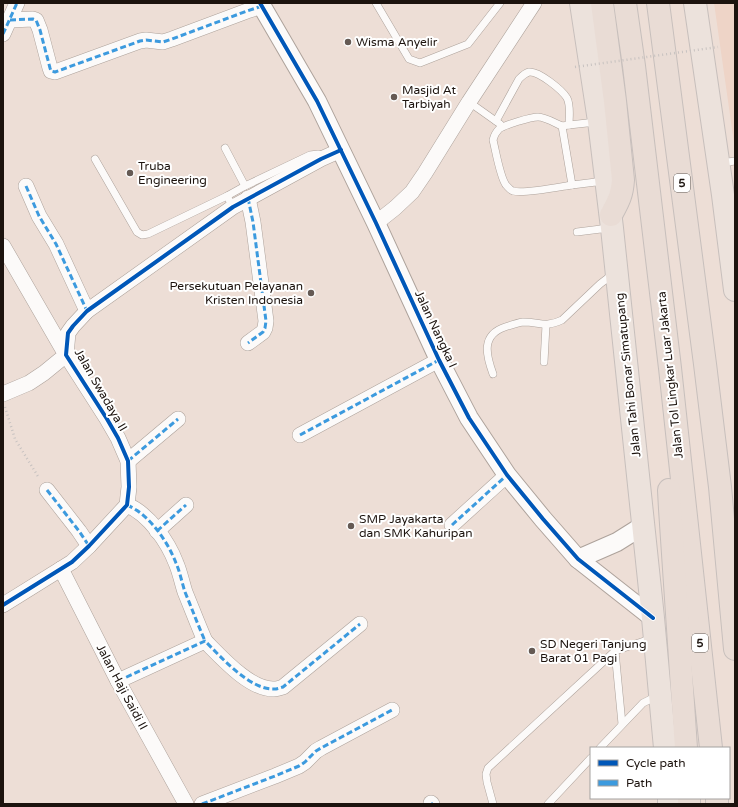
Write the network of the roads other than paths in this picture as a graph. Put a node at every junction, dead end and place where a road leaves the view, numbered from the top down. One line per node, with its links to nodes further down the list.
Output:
1 (17, 3): 11 (street)
2 (376, 3): 3 (lane)
3 (500, 3)
4 (534, 3): 13 (street)
5 (581, 3): 15 (highway, Jalan Tahi Bonar Simatupang)
6 (602, 3): 27 (highway)
7 (625, 3): 40 (highway, Jalan Tol Lingkar Luar Jakarta / 5)
8 (658, 3): 39 (highway, 5)
9 (695, 3): 21 (highway)
10 (261, 5): 11 (street); 19 (street, Jalan Nangka I)
11 (10, 20): 12 (street)
12 (3, 34)
13 (469, 102): 14 (lane); 28 (street)
14 (496, 121): 16 (lane); 17 (lane)
15 (599, 122): 16 (lane); 22 (highway, Jalan Tahi Bonar Simatupang)
16 (565, 126): 17 (lane); 23 (lane)
17 (503, 127): 23 (lane)
18 (225, 148): 25 (lane)
19 (335, 153): 25 (street, Jalan Swadaya II); 28 (street, Jalan Nangka I)
20 (95, 159): 26 (lane)
21 (727, 162): 32 (highway)
22 (606, 180): 23 (lane); 27 (highway, Jalan Tahi Bonar Simatupang)
23 (572, 185)
24 (26, 186): 33 (street)
25 (247, 192): 26 (street, Jalan Swadaya II); 35 (street)
26 (230, 201): 33 (street, Jalan Swadaya II)
27 (611, 221): 29 (lane); 31 (highway, Jalan Tahi Bonar Simatupang)
28 (376, 223): 37 (street, Jalan Nangka I)
29 (577, 232)
30 (3, 246): 36 (street)
31 (617, 271): 34 (lane); 52 (highway, Jalan Tahi Bonar Simatupang)
32 (735, 290)
33 (87, 311): 36 (street, Jalan Swadaya II)
34 (546, 325): 38 (lane); 41 (lane)
35 (248, 343)
36 (66, 355): 42 (street); 45 (street, Jalan Swadaya II)
37 (439, 360): 44 (street); 46 (street, Jalan Nangka I)
38 (544, 362)
39 (706, 364): 47 (highway); 61 (highway, 5)
40 (670, 368): 69 (highway); 70 (highway, Jalan Tol Lingkar Luar Jakarta / 5)
41 (493, 374)
42 (3, 394)
43 (178, 419): 45 (street)
44 (300, 435)
45 (128, 461): 49 (street, Jalan Swadaya II)
46 (507, 475): 51 (street); 55 (street, Jalan Nangka I)
47 (735, 488)
48 (46, 490): 54 (street)
49 (128, 505): 53 (street); 54 (street)
50 (186, 505): 53 (street)
51 (452, 525)
52 (644, 525): 55 (street); 59 (highway, Jalan Tahi Bonar Simatupang)
53 (157, 531): 60 (street)
54 (89, 546): 56 (street)
55 (578, 559): 59 (street, Jalan Nangka I)
56 (61, 569): 57 (street); 63 (street, Jalan Haji Saidi II)
57 (3, 605)
58 (360, 624): 60 (street)
59 (654, 628): 62 (lane); 64 (highway, Jalan Tahi Bonar Simatupang)
60 (205, 641): 63 (street)
61 (735, 649)
62 (615, 651): 66 (lane); 74 (lane)
63 (118, 681): 72 (street, Jalan Haji Saidi II)
64 (660, 695): 66 (lane); 68 (highway, Jalan Tahi Bonar Simatupang)
65 (392, 710): 73 (street)
66 (622, 724): 67 (lane)
67 (601, 747)
68 (665, 747)
69 (686, 747)
70 (711, 747)
71 (590, 759): 75 (lane)
72 (186, 804)
73 (202, 804)
74 (493, 804)
75 (548, 804)

